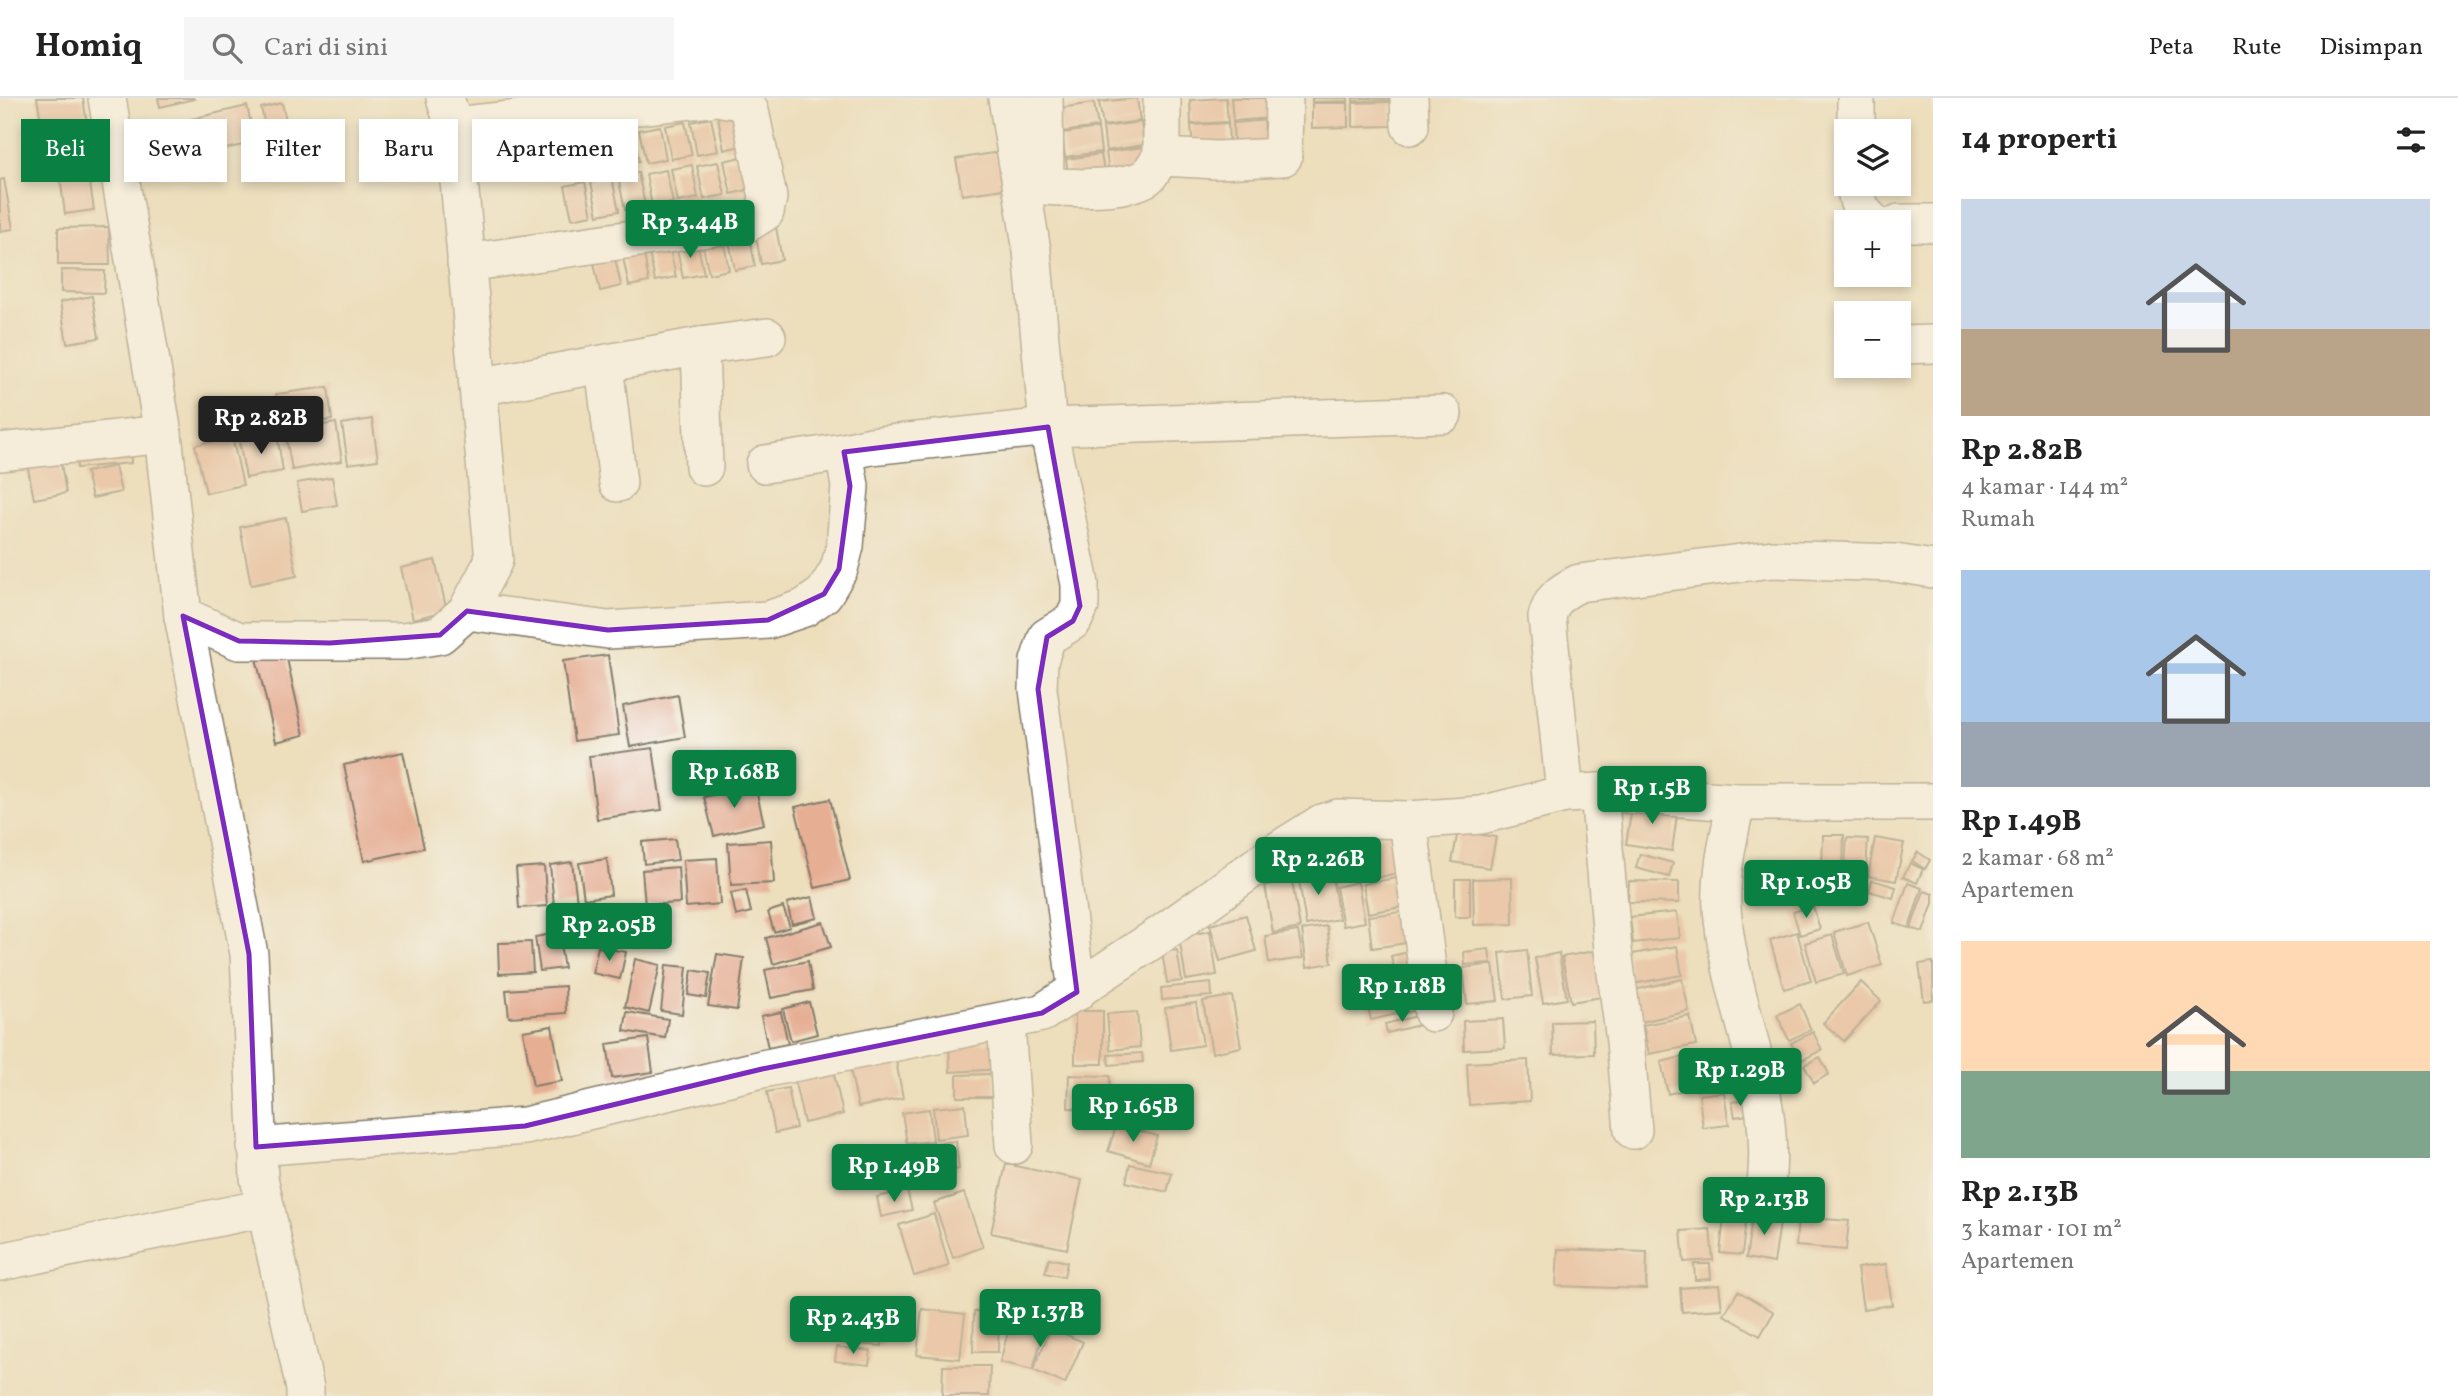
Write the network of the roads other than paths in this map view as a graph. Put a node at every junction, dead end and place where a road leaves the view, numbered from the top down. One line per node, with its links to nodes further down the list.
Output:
1 (107, 98): 23 (street)
2 (710, 98): 9 (street)
3 (722, 98): 14 (street)
4 (1007, 98): 22 (street)
5 (1044, 98): 11 (street)
6 (1162, 98): 11 (street)
7 (1284, 98): 11 (street)
8 (1856, 98): 10 (street)
9 (449, 112): 14 (street)
10 (1856, 119)
11 (1162, 156)
12 (1911, 223): 13 (street)
13 (1933, 223)
14 (466, 263): 20 (street)
15 (767, 337): 18 (street)
16 (1933, 344): 17 (street)
17 (1911, 345)
18 (700, 346): 19 (street); 27 (street)
19 (604, 365): 20 (street); 28 (street)
20 (478, 387): 30 (street)
21 (1443, 414): 22 (street)
22 (1048, 428): 25 (street); 36 (street)
23 (163, 434): 24 (street); 31 (street)
24 (0, 452)
25 (844, 453): 26 (street); 30 (street)
26 (765, 464)
27 (704, 467)
28 (618, 483)
29 (1933, 569): 32 (street)
30 (467, 611): 31 (street)
31 (183, 616): 41 (street)
32 (1582, 793): 33 (street); 35 (street); 39 (street)
33 (1736, 802): 34 (street); 42 (street)
34 (1933, 802)
35 (1408, 820): 36 (street); 37 (street)
36 (1077, 992): 38 (street)
37 (1433, 1013)
38 (1006, 1022): 40 (street); 41 (street)
39 (1633, 1130)
40 (1014, 1145)
41 (256, 1147): 43 (street)
42 (1763, 1202)
43 (265, 1208): 44 (street); 45 (street)
44 (0, 1262)
45 (296, 1393)

